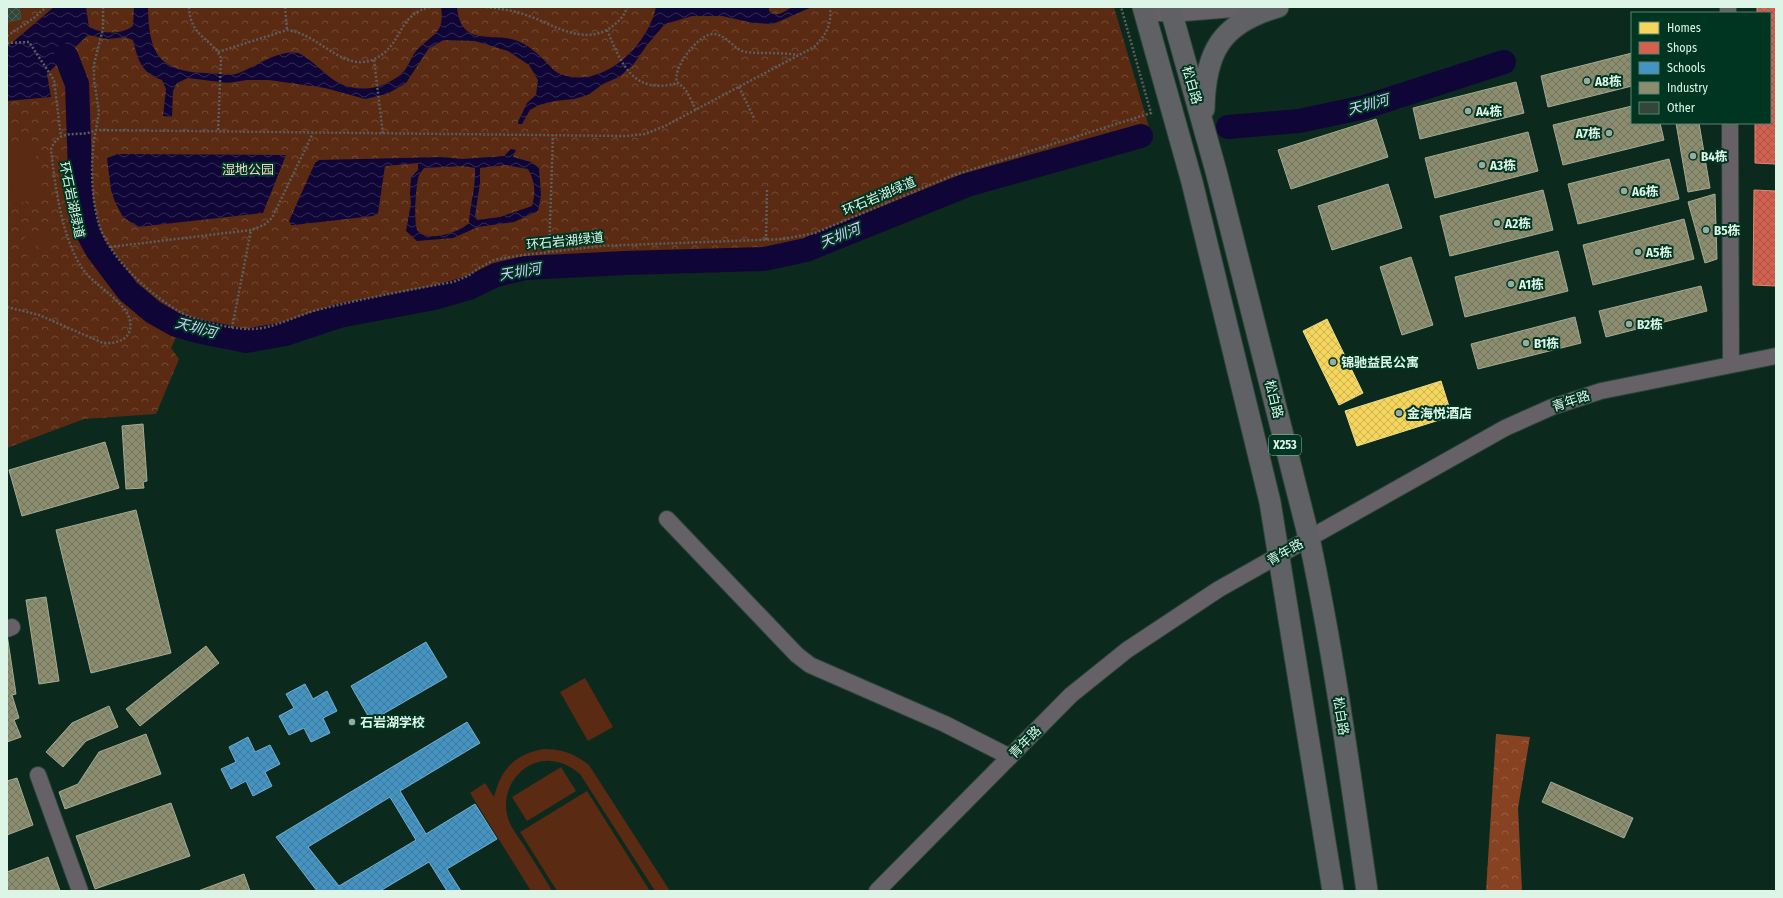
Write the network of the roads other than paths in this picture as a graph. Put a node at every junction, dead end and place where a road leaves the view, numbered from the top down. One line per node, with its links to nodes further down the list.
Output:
1 (1258, 7): 3 (street)
2 (1278, 7): 5 (main road)
3 (1156, 9): 5 (main road, 松白路 / X253); 10 (main road, 松白路 / X253)
4 (1730, 124): 7 (street)
5 (1205, 132): 9 (main road, 松白路 / X253)
6 (1776, 356): 7 (street, 青年路)
7 (1732, 365): 9 (street, 青年路)
8 (667, 519): 11 (street)
9 (1309, 538): 10 (street, 青年路); 16 (main road, 松白路 / X253)
10 (1280, 556): 11 (street, 青年路); 15 (main road, 松白路 / X253)
11 (1010, 757): 14 (street, 青年路)
12 (38, 775): 13 (street)
13 (80, 891)
14 (877, 891)
15 (1333, 891)
16 (1367, 891)

